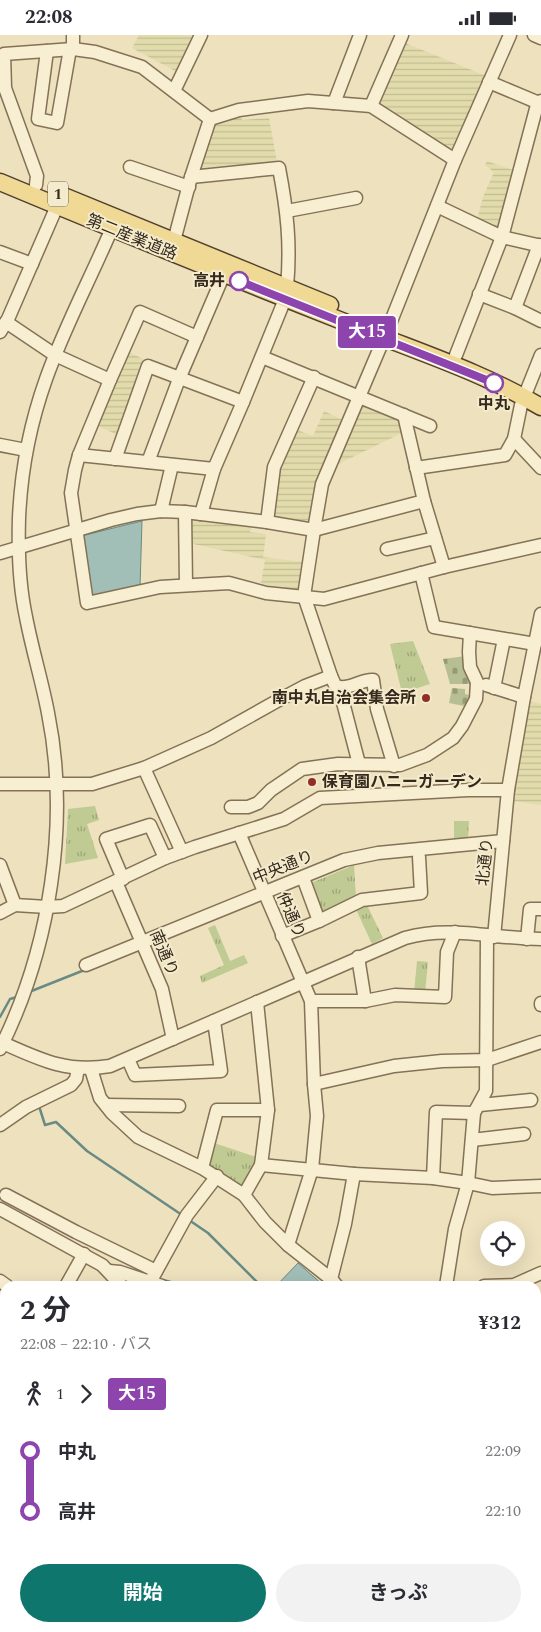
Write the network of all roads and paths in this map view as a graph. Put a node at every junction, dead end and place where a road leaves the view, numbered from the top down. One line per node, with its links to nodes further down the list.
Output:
1 (73, 35): 8 (street)
2 (201, 35): 11 (street)
3 (360, 35): 13 (street)
4 (402, 35): 14 (street)
5 (510, 35): 10 (street)
6 (535, 35): 7 (street)
7 (541, 38)
8 (72, 49): 9 (street); 11 (street); 15 (street)
9 (47, 51): 15 (street); 17 (street)
10 (489, 82): 12 (street); 20 (street)
11 (174, 91): 16 (street)
12 (540, 102): 18 (street)
13 (334, 103): 14 (street); 16 (street)
14 (371, 106): 20 (street)
15 (38, 119): 17 (street)
16 (210, 119): 24 (street)
17 (22, 135): 25 (street)
18 (528, 138): 19 (street); 31 (street)
19 (541, 141)
20 (455, 160): 27 (street)
21 (130, 167): 24 (street)
22 (0, 170): 25 (main road, 第二産業道路 / 1)
23 (0, 182): 28 (main road, 第二産業道路 / 1)
24 (190, 182): 29 (street); 32 (street)
25 (36, 185): 30 (main road, 第二産業道路 / 1)
26 (356, 198): 29 (street)
27 (437, 205): 31 (street); 42 (street)
28 (57, 206): 30 (main road, 第二産業道路 / 1); 35 (street)
29 (287, 211): 37 (street)
30 (114, 223): 32 (main road, 第二産業道路 / 1); 36 (main road, 第二産業道路 / 1); 44 (street)
31 (502, 237): 33 (street); 38 (street)
32 (174, 241): 37 (main road, 第二産業道路 / 1)
33 (540, 246): 39 (street)
34 (0, 251): 35 (street)
35 (32, 264): 41 (street)
36 (224, 274): 37 (main road, 第二産業道路 / 1); 43 (street)
37 (286, 293): 42 (main road, 第二産業道路 / 1); 47 (street)
38 (479, 294): 39 (street); 45 (street)
39 (515, 308): 40 (street)
40 (541, 321)
41 (4, 322): 44 (street)
42 (386, 334): 45 (main road, 第二産業道路 / 1); 51 (main road, 第二産業道路 / 1); 52 (street)
43 (197, 337): 49 (street); 50 (street)
44 (56, 355): 50 (street); 59 (street)
45 (456, 355): 51 (main road, 第二産業道路 / 1)
46 (541, 355): 51 (street)
47 (262, 357): 48 (street); 53 (street)
48 (314, 377): 52 (street); 71 (street)
49 (179, 379): 53 (street); 61 (street); 62 (street)
50 (110, 380): 60 (street)
51 (531, 394): 54 (main road, 第二産業道路 / 1); 57 (street)
52 (360, 396): 55 (street); 72 (street)
53 (243, 403): 65 (street)
54 (541, 407)
55 (404, 415): 56 (street); 64 (street)
56 (430, 426)
57 (514, 439): 64 (street); 66 (street)
58 (0, 445): 59 (street)
59 (26, 450): 76 (street)
60 (79, 455): 61 (street); 73 (street)
61 (115, 459): 62 (street)
62 (148, 462): 63 (street)
63 (172, 465): 65 (street); 68 (street)
64 (416, 468): 67 (street)
65 (214, 469): 70 (street)
66 (541, 469)
67 (424, 501): 72 (street); 74 (street)
68 (161, 511): 69 (street); 73 (street)
69 (185, 512): 70 (street); 81 (street)
70 (201, 514): 71 (street)
71 (267, 522): 72 (street)
72 (314, 530): 82 (street)
73 (76, 531): 76 (street); 81 (street)
74 (435, 538): 77 (street); 79 (street)
75 (541, 545): 79 (street)
76 (18, 548): 78 (street); 97 (street)
77 (387, 549)
78 (0, 553)
79 (444, 567): 80 (street)
80 (422, 573): 82 (street); 84 (street)
81 (186, 585): 82 (street)
82 (304, 596): 88 (street)
83 (541, 614): 86 (street, 北通り)
84 (470, 633): 85 (street); 89 (street)
85 (504, 639): 86 (street); 91 (street)
86 (535, 643): 87 (street, 北通り)
87 (536, 664): 92 (street, 北通り)
88 (331, 676): 90 (street); 95 (street)
89 (477, 682): 91 (street); 94 (street)
90 (339, 687): 93 (street); 94 (street)
91 (494, 688): 92 (street)
92 (524, 697): 98 (street, 北通り)
93 (359, 764): 94 (street); 99 (street)
94 (394, 766)
95 (144, 768): 97 (street); 102 (street)
96 (0, 784): 97 (street)
97 (56, 784): 110 (street)
98 (508, 790): 100 (street); 101 (street, 北通り)
99 (231, 807)
100 (239, 833): 102 (street); 108 (street, 仲通り)
101 (503, 845): 103 (street, 中央通り); 108 (street, 中央通り); 116 (street, 北通り)
102 (182, 852): 104 (street)
103 (419, 857): 107 (street, 中央通り); 113 (street)
104 (165, 858): 106 (street); 106 (street, 南通り)
105 (0, 865): 109 (street)
106 (119, 881): 110 (street); 119 (street, 南通り)
107 (305, 883): 108 (street, 中央通り); 113 (street)
108 (265, 895): 115 (street, 仲通り); 119 (street, 中央通り)
109 (15, 905): 110 (street); 112 (street)
110 (46, 907): 129 (street)
111 (541, 909): 117 (street)
112 (0, 913)
113 (319, 921): 115 (street)
114 (455, 932): 116 (street); 120 (street); 124 (street)
115 (282, 935): 122 (street, 仲通り)
116 (490, 936): 117 (street); 131 (street, 北通り)
117 (527, 939): 118 (street)
118 (541, 939)
119 (143, 946): 121 (street, 中央通り); 127 (street, 南通り)
120 (358, 957): 122 (street); 124 (street)
121 (87, 969)
122 (302, 982): 123 (street, 仲通り); 125 (street)
123 (312, 1001): 124 (street); 133 (street)
124 (365, 1001)
125 (257, 1002): 126 (street); 138 (street)
126 (214, 1021): 127 (street); 130 (street)
127 (173, 1039): 130 (street)
128 (541, 1041): 131 (street)
129 (2, 1046): 132 (street)
130 (128, 1059): 132 (street)
131 (487, 1060): 133 (street); 137 (street, 北通り)
132 (85, 1069): 135 (street); 139 (street)
133 (314, 1084): 144 (street)
134 (531, 1100): 137 (street)
135 (106, 1105): 136 (street); 143 (street)
136 (180, 1106)
137 (477, 1109): 141 (street, 北通り); 147 (street)
138 (268, 1110): 142 (street); 143 (street)
139 (0, 1125)
140 (524, 1134): 141 (street)
141 (472, 1140): 148 (street, 北通り)
142 (261, 1165): 144 (street); 150 (street)
143 (202, 1168): 146 (street)
144 (312, 1169): 145 (street); 152 (street)
145 (354, 1174): 147 (street); 160 (street)
146 (217, 1176): 150 (street); 156 (street)
147 (433, 1178): 148 (street)
148 (468, 1183): 149 (street); 161 (street, 北通り)
149 (541, 1186)
150 (244, 1195): 152 (street)
151 (2, 1202): 153 (street); 156 (street)
152 (288, 1245): 159 (street)
153 (84, 1254): 154 (street); 157 (street)
154 (109, 1271): 156 (street); 158 (street)
155 (541, 1273): 162 (street)
156 (154, 1280)
157 (69, 1281)
158 (118, 1281)
159 (330, 1281)
160 (334, 1281)
161 (447, 1281)
162 (523, 1281)

